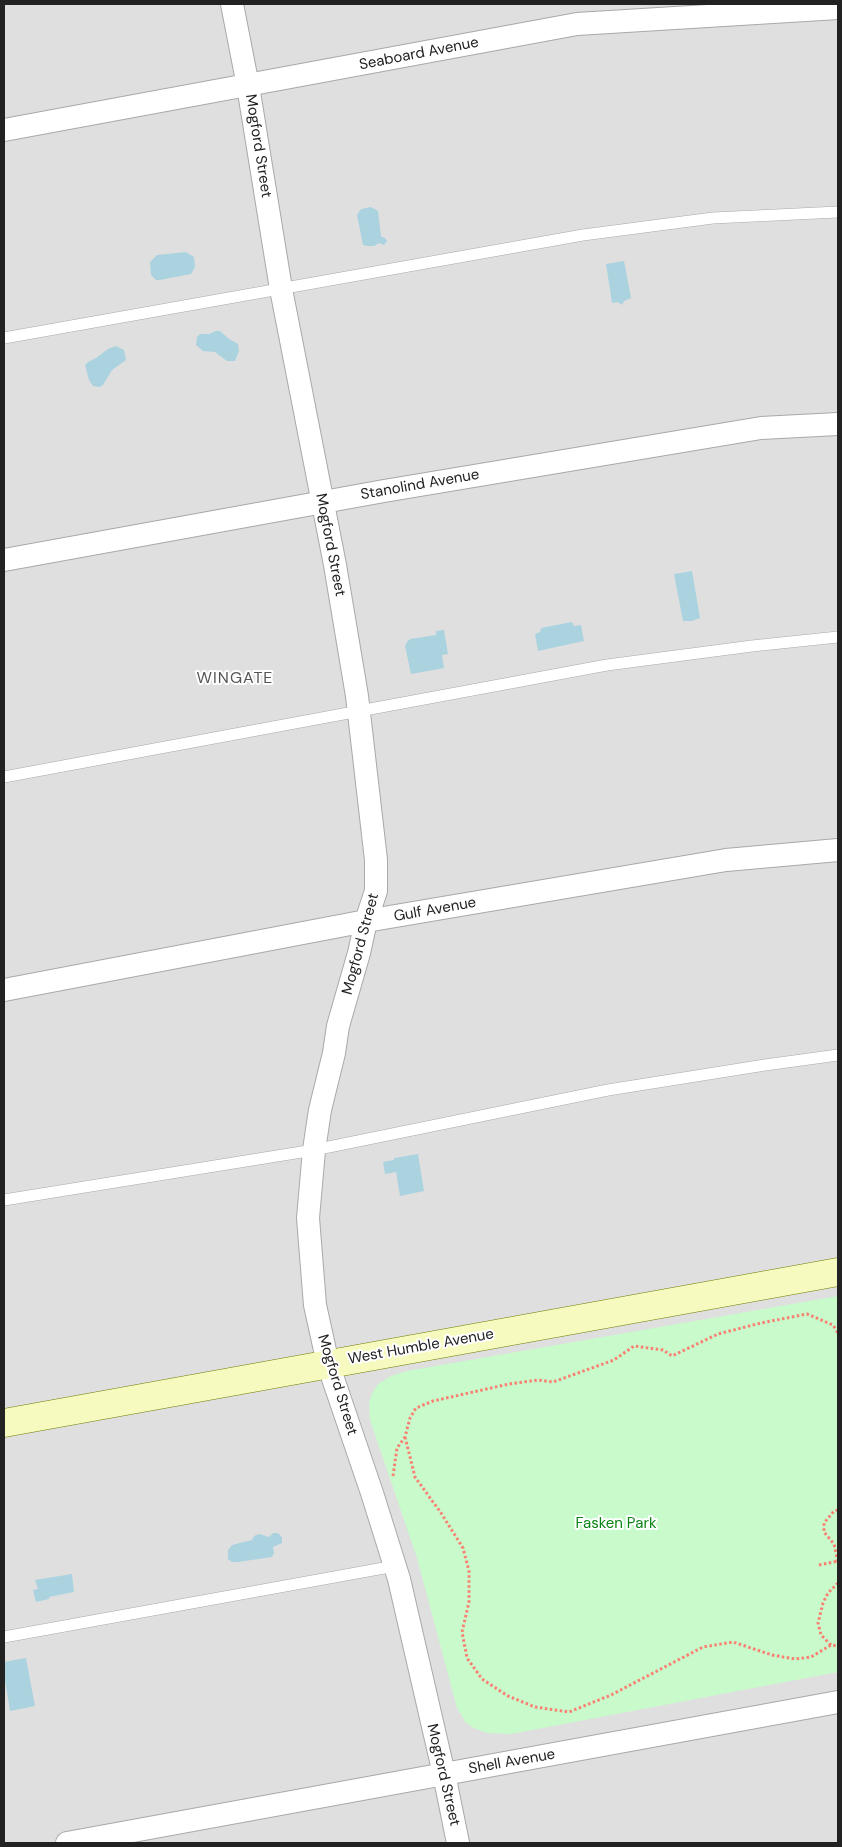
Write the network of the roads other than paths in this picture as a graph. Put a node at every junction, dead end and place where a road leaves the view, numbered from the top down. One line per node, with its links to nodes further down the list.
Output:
1 (232, 4): 3 (street, Mogford Street)
2 (838, 8): 3 (street, Seaboard Avenue)
3 (248, 86): 4 (street, Seaboard Avenue); 6 (street, Mogford Street)
4 (4, 130)
5 (838, 212): 6 (lane)
6 (281, 288): 7 (lane); 9 (street, Mogford Street)
7 (4, 338)
8 (838, 424): 9 (street, Stanolind Avenue)
9 (322, 502): 10 (street, Stanolind Avenue); 12 (street, Mogford Street)
10 (4, 560)
11 (838, 637): 12 (lane)
12 (358, 712): 13 (lane); 15 (street, Mogford Street)
13 (4, 777)
14 (838, 850): 15 (street, Gulf Avenue)
15 (366, 921): 16 (street, Gulf Avenue); 18 (street, Mogford Street)
16 (4, 990)
17 (838, 1055): 18 (lane)
18 (314, 1150): 19 (lane); 21 (street, Mogford Street)
19 (4, 1200)
20 (838, 1272): 21 (street, West Humble Avenue)
21 (328, 1364): 22 (street, West Humble Avenue); 23 (street, Mogford Street)
22 (4, 1423)
23 (395, 1566): 24 (lane); 26 (street, Mogford Street)
24 (4, 1637)
25 (838, 1702): 26 (street, Shell Avenue)
26 (444, 1774): 27 (street, Shell Avenue); 28 (street, Mogford Street)
27 (67, 1843)
28 (458, 1843)

